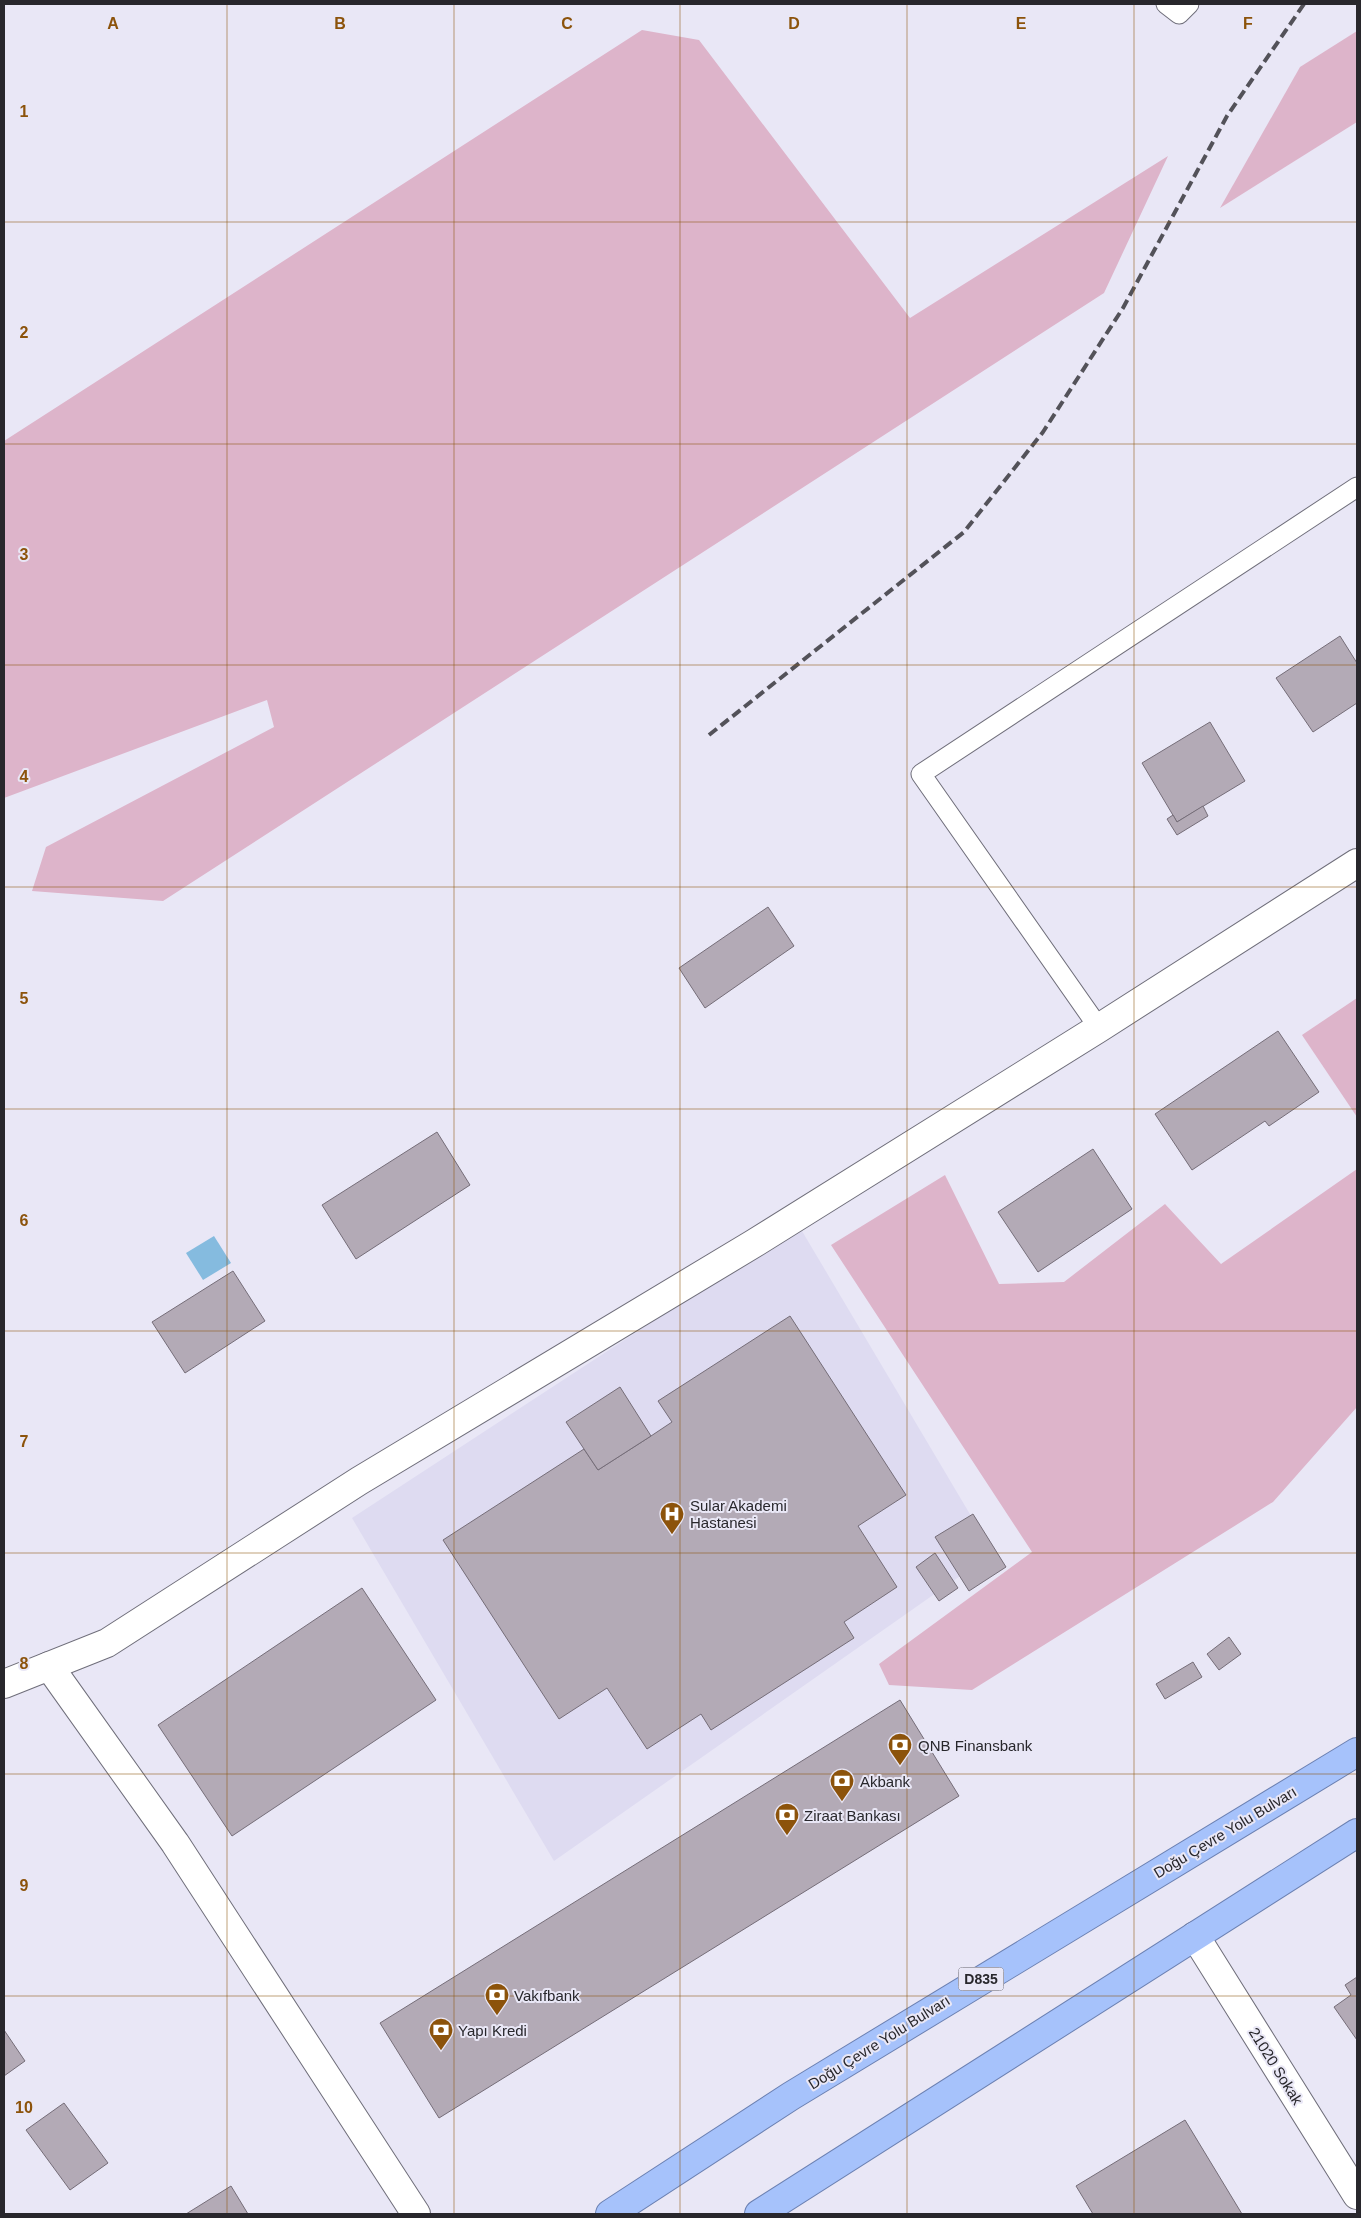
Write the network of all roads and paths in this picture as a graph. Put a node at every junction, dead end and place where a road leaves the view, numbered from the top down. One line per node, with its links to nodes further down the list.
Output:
1 (1166, 4): 2 (lane)
2 (1189, 4)
3 (1357, 486): 5 (lane)
4 (1357, 862): 5 (street)
5 (1099, 1028): 6 (street)
6 (49, 1666): 7 (street); 12 (street)
7 (4, 1684)
8 (1357, 1752): 13 (highway, Doğu Çevre Yolu Bulvarı / D835)
9 (1353, 1837): 10 (highway)
10 (1195, 1936): 11 (street, 21020 Sokak); 14 (highway)
11 (1357, 2195)
12 (416, 2214)
13 (610, 2214)
14 (759, 2214)

